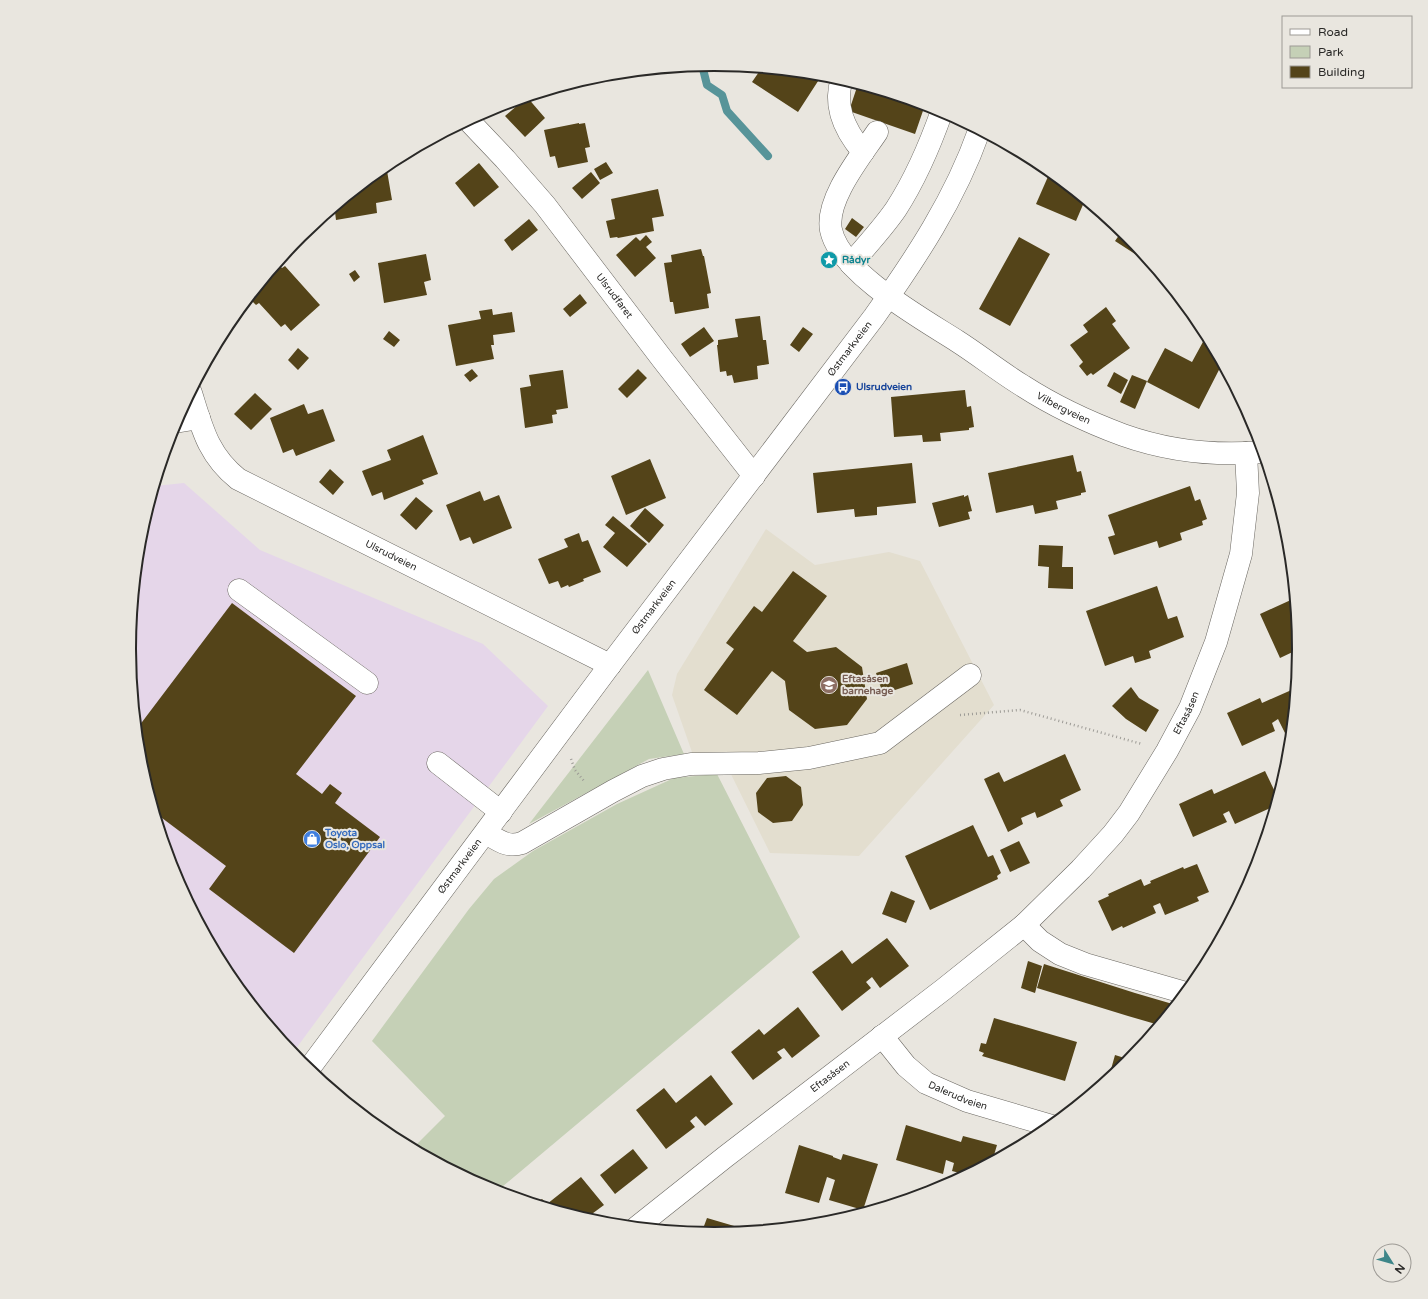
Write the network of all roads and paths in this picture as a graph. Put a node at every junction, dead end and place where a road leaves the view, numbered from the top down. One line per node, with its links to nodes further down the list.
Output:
1 (841, 85): 6 (street)
2 (940, 117): 7 (street)
3 (472, 124): 13 (street, Ulsrudfaret)
4 (877, 132): 6 (street, Vilbergveien)
5 (977, 135): 8 (street, Østmarkveien)
6 (863, 152): 7 (street, Vilbergveien)
7 (851, 264): 8 (street, Vilbergveien)
8 (889, 297): 12 (street, Vilbergveien); 13 (street, Østmarkveien)
9 (192, 400): 10 (street, Ulsrudveien)
10 (199, 418): 11 (street); 15 (street, Ulsrudveien)
11 (183, 421)
12 (1254, 452): 19 (street, Eftasåsen)
13 (754, 476): 15 (street, Østmarkveien)
14 (239, 590): 17 (street)
15 (610, 665): 21 (street, Østmarkveien)
16 (970, 675): 22 (street)
17 (366, 683)
18 (958, 715): 19 (path)
19 (1167, 752): 23 (street, Eftasåsen)
20 (438, 763): 21 (street)
21 (501, 812): 22 (street, Østmarkveien)
22 (486, 833): 26 (street, Østmarkveien)
23 (1024, 925): 24 (street); 25 (street, Eftasåsen)
24 (1181, 991)
25 (882, 1036): 27 (street, Dalerudveien); 28 (street, Eftasåsen)
26 (312, 1065)
27 (1045, 1124)
28 (642, 1223)

